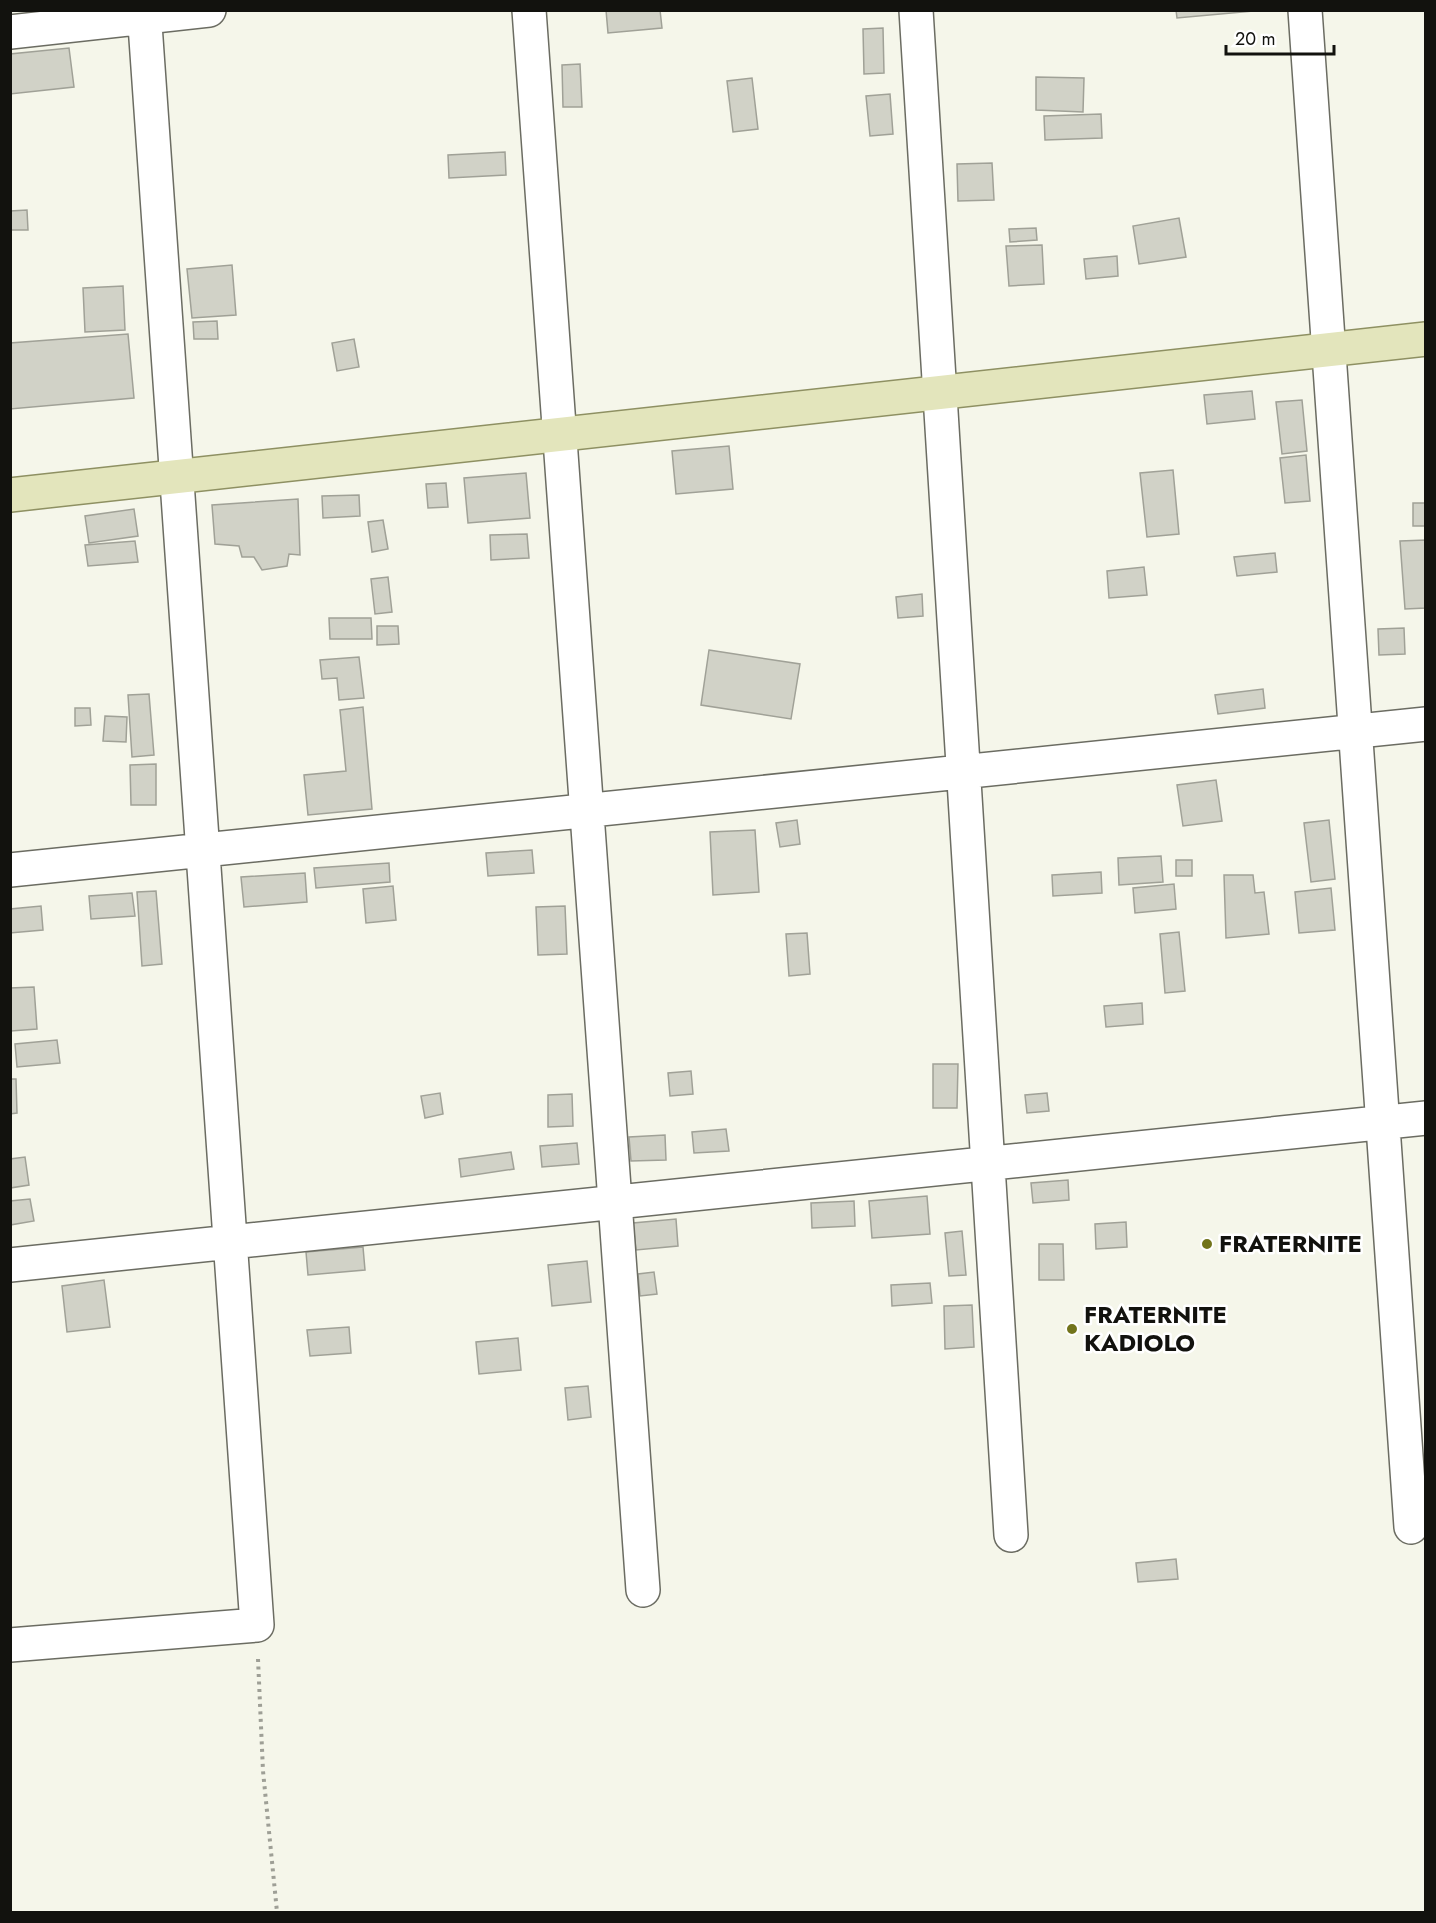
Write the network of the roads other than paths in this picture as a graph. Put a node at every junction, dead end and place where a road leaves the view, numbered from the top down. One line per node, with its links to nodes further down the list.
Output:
1 (209, 10): 5 (street)
2 (529, 10): 10 (street)
3 (916, 10): 9 (street)
4 (1305, 10): 8 (street)
5 (144, 14): 6 (street); 11 (street)
6 (10, 32)
7 (1425, 339): 8 (main road)
8 (1329, 350): 9 (main road); 14 (street)
9 (940, 393): 10 (main road); 15 (street)
10 (560, 435): 11 (main road); 16 (street)
11 (176, 477): 12 (main road); 17 (street)
12 (10, 495)
13 (1425, 724): 14 (street)
14 (1356, 732): 15 (street); 20 (street)
15 (963, 772): 16 (street); 21 (street)
16 (586, 811): 17 (street); 22 (street)
17 (202, 850): 18 (street); 23 (street)
18 (10, 870)
19 (1425, 1118): 20 (street)
20 (1383, 1122): 21 (street); 25 (street)
21 (988, 1163): 22 (street); 26 (street)
22 (614, 1202): 23 (street); 27 (street)
23 (230, 1242): 24 (street); 28 (street)
24 (10, 1265)
25 (1411, 1527)
26 (1011, 1535)
27 (643, 1590)
28 (10, 1645)

